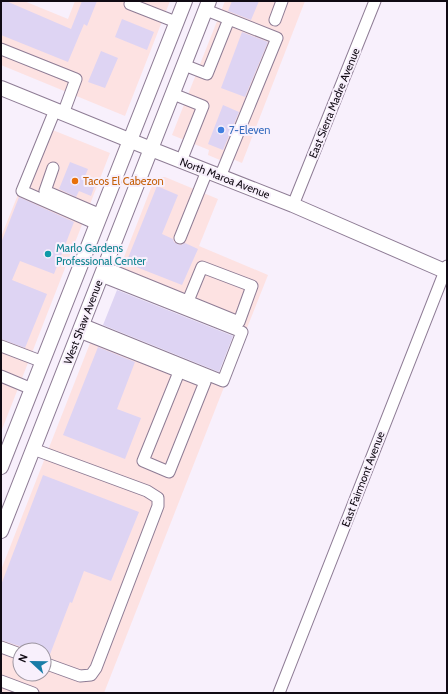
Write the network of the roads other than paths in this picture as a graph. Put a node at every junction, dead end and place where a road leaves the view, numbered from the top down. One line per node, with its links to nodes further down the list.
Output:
1 (131, 1): 8 (street)
2 (185, 1): 8 (main road, West Shaw Avenue)
3 (282, 1): 7 (street)
4 (375, 1): 20 (street, East Sierra Madre Avenue)
5 (208, 6): 6 (street); 10 (main road, West Shaw Avenue)
6 (229, 19): 10 (street); 19 (street)
7 (275, 20)
8 (176, 22): 14 (main road, West Shaw Avenue)
9 (1, 49): 13 (street)
10 (184, 65): 12 (main road, West Shaw Avenue)
11 (1, 88): 13 (main road, North Maroa Avenue)
12 (173, 94): 15 (main road, West Shaw Avenue); 16 (street)
13 (59, 112): 14 (main road, North Maroa Avenue); 21 (street)
14 (130, 141): 15 (main road, North Maroa Avenue); 21 (main road, West Shaw Avenue)
15 (151, 149): 16 (main road, North Maroa Avenue); 24 (main road, West Shaw Avenue)
16 (181, 161): 18 (main road, North Maroa Avenue)
17 (53, 168): 21 (street)
18 (207, 171): 19 (main road, North Maroa Avenue); 22 (street)
19 (220, 176): 20 (main road, North Maroa Avenue)
20 (293, 205): 23 (main road, North Maroa Avenue)
21 (99, 219): 28 (main road, West Shaw Avenue)
22 (180, 238)
23 (446, 270): 41 (street, East Fairmont Avenue)
24 (103, 272): 25 (street); 26 (main road, West Shaw Avenue); 26 (street)
25 (188, 301): 25 (street)
26 (81, 328): 29 (street); 33 (main road, West Shaw Avenue)
27 (1, 346): 28 (street)
28 (43, 362): 31 (main road, West Shaw Avenue)
29 (179, 372): 29 (street)
30 (1, 376): 31 (street)
31 (32, 389): 32 (main road, West Shaw Avenue)
32 (4, 448): 34 (main road, West Shaw Avenue)
33 (33, 449): 35 (main road, West Shaw Avenue); 38 (street)
34 (1, 468)
35 (1, 531)
36 (1, 648): 37 (street)
37 (12, 651)
38 (52, 666)
39 (1, 681): 40 (street)
40 (33, 693)
41 (279, 693)

